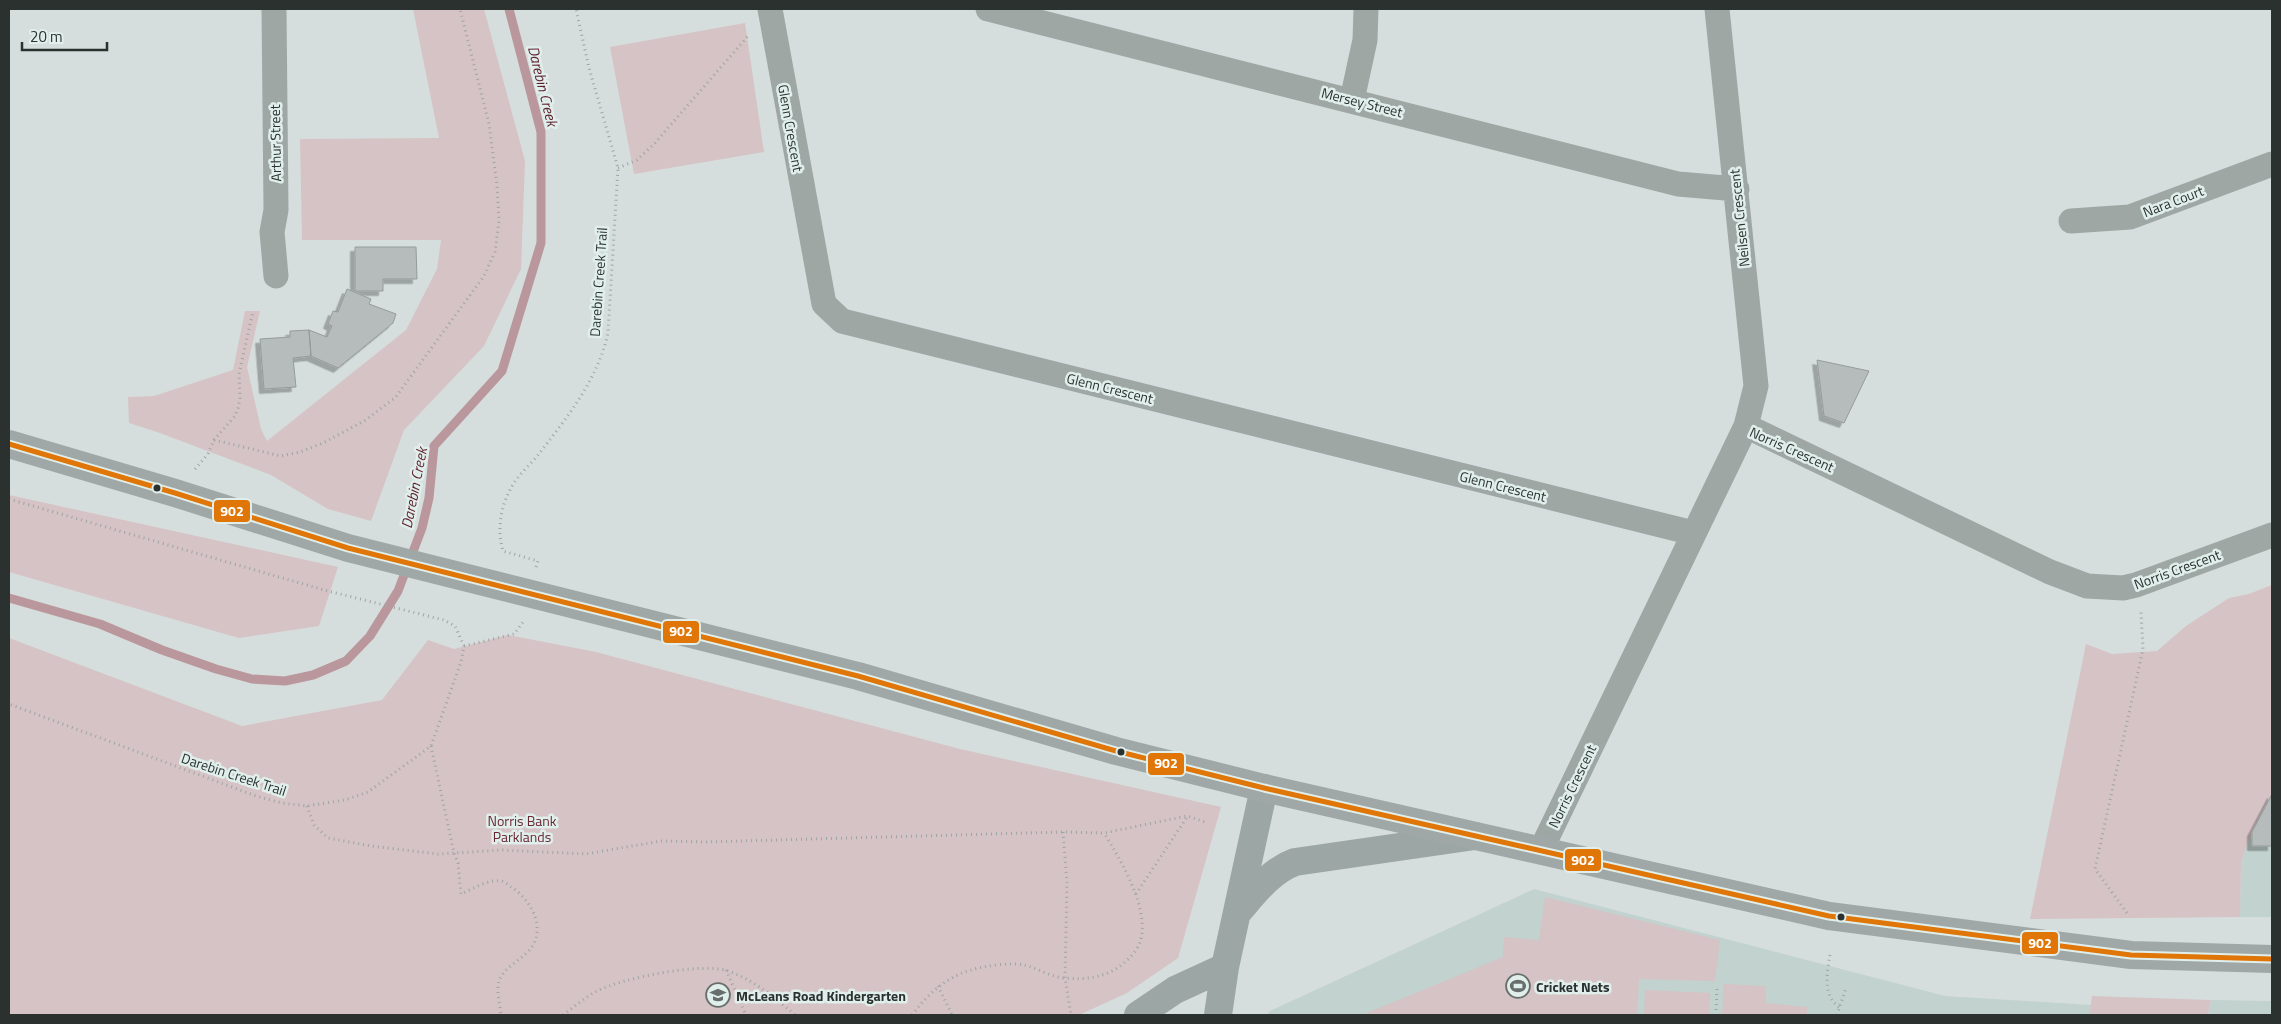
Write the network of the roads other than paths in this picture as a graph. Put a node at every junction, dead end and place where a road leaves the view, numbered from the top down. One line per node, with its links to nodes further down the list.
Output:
1 (274, 9): 10 (street, Arthur Street)
2 (988, 9): 6 (street, Mersey Street)
3 (1366, 9): 6 (street)
4 (1717, 9): 8 (street, Neilsen Crescent)
5 (771, 15): 13 (street, Glenn Crescent)
6 (1352, 100): 8 (street, Mersey Street)
7 (2272, 164): 9 (street, Nara Court)
8 (1737, 189): 11 (street, Neilsen Crescent)
9 (2070, 221)
10 (276, 276)
11 (1746, 426): 13 (street, Norris Crescent); 14 (street, Norris Crescent)
12 (9, 444): 15 (main road)
13 (1693, 533): 17 (street, Norris Crescent)
14 (2272, 534)
15 (1264, 788): 16 (main road); 18 (street)
16 (1477, 836): 17 (main road); 18 (street)
17 (1541, 850): 19 (main road)
18 (1237, 914): 20 (street)
19 (2272, 958)
20 (1226, 967): 21 (street); 22 (street)
21 (1138, 1015)
22 (1218, 1015)

